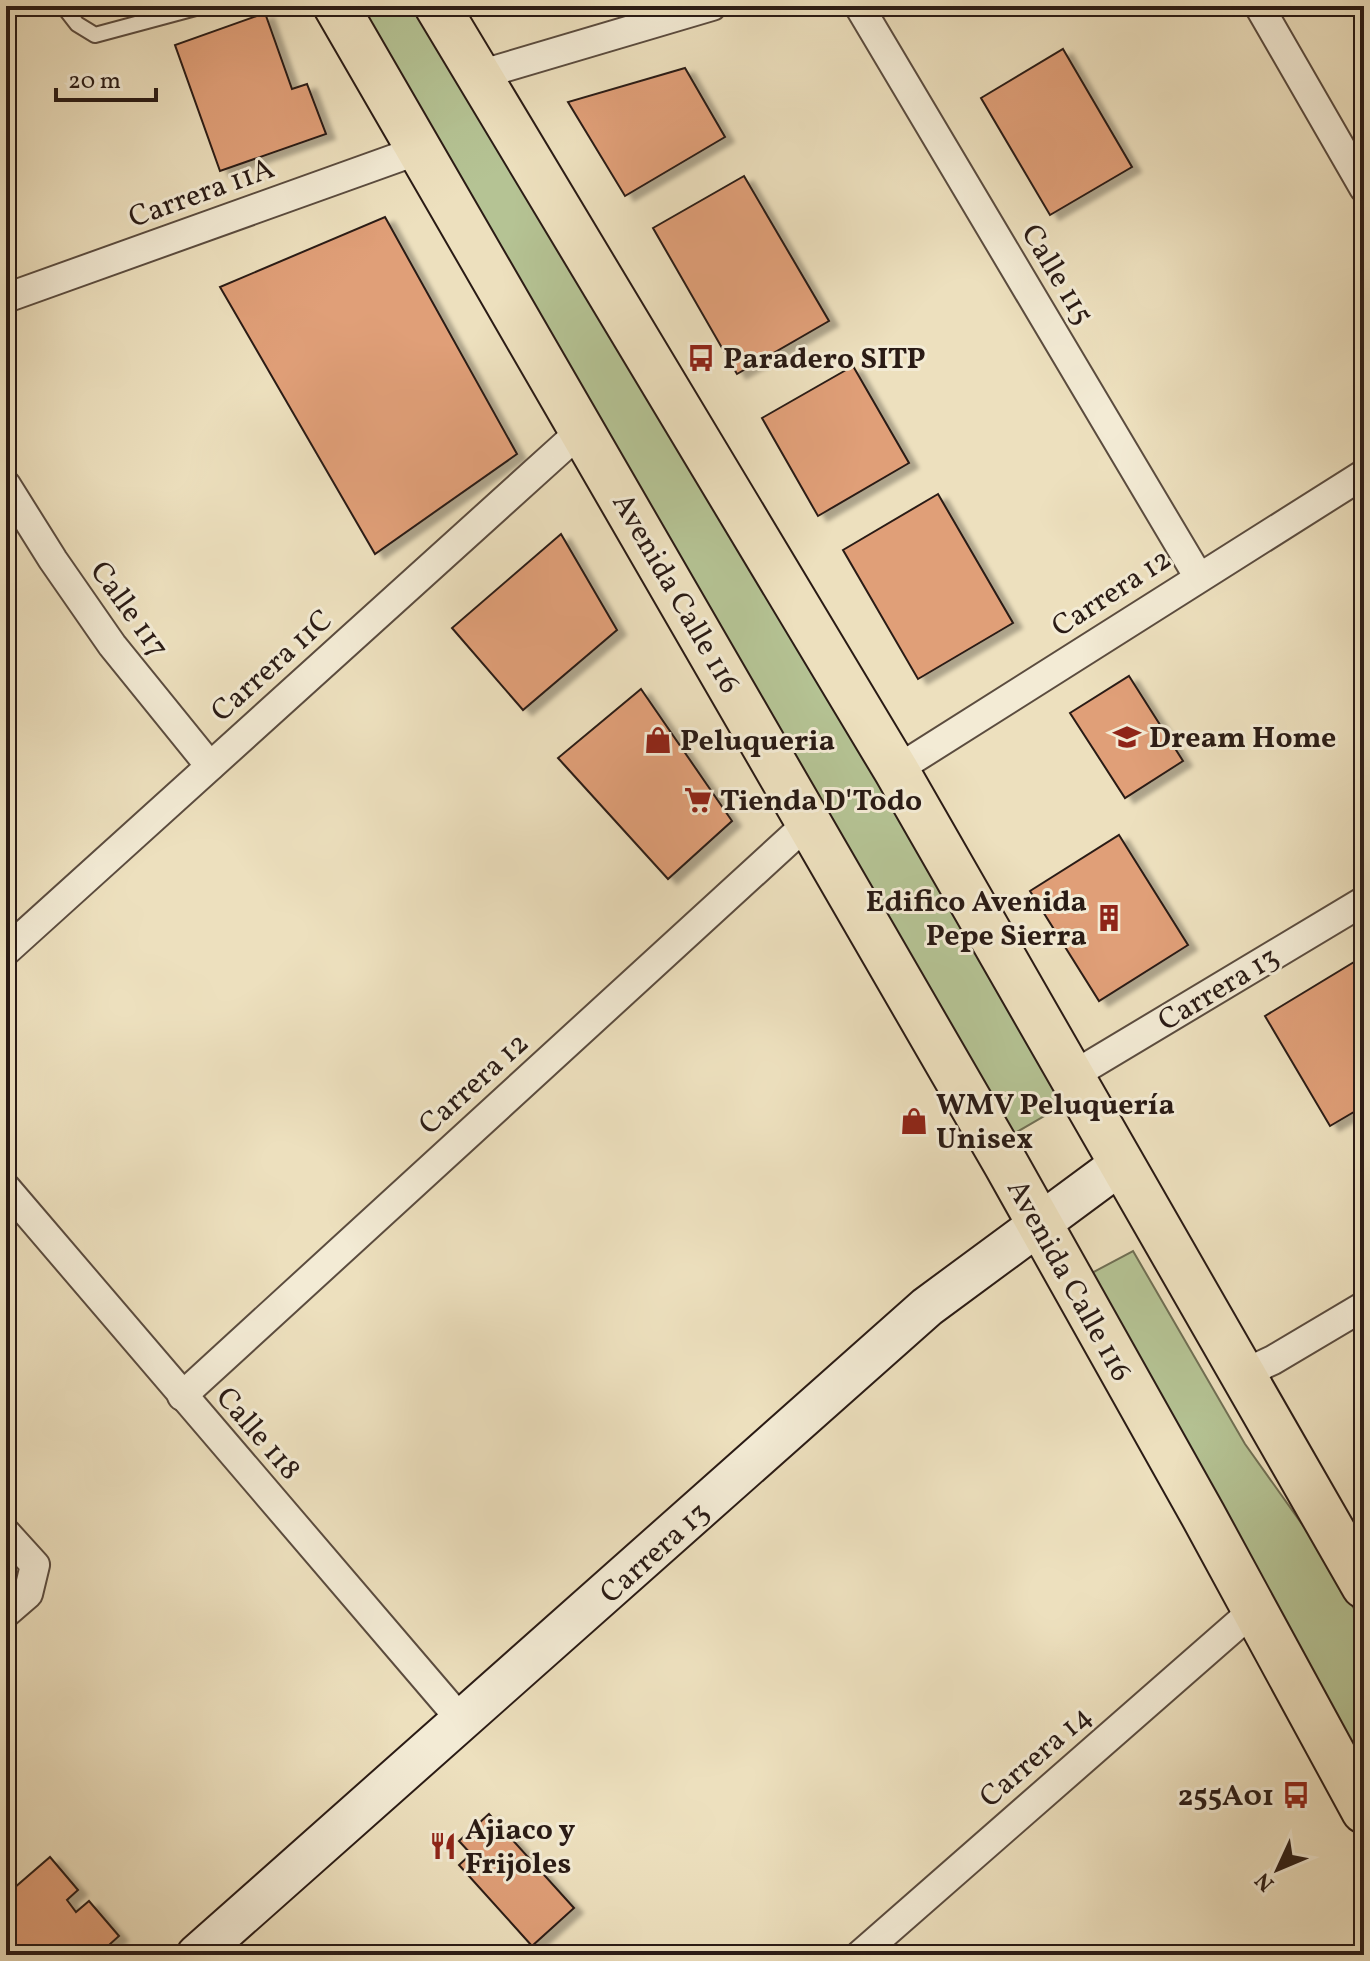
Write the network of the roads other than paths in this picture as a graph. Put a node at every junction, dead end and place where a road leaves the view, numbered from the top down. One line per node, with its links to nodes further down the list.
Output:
1 (63, 6): 2 (lane)
2 (203, 6)
3 (336, 6): 9 (main road, Avenida Calle 116)
4 (437, 6): 8 (main road)
5 (712, 6): 8 (street)
6 (859, 6): 15 (street, Calle 115)
7 (1259, 6): 10 (street)
8 (479, 75): 17 (main road)
9 (419, 150): 11 (street, Carrera 11A); 12 (main road, Avenida Calle 116)
10 (1364, 188)
11 (6, 298)
12 (582, 430): 16 (street, Carrera 11C); 18 (main road, Avenida Calle 116)
13 (1364, 474): 15 (street, Carrera 12)
14 (6, 485): 16 (street, Calle 117)
15 (1198, 576): 17 (street, Carrera 12)
16 (210, 766): 20 (street, Carrera 11C)
17 (896, 770): 21 (main road)
18 (810, 821): 24 (main road, Avenida Calle 116); 27 (street, Carrera 12)
19 (1364, 901): 21 (street, Carrera 13)
20 (6, 951)
21 (1072, 1076): 22 (main road)
22 (1122, 1163): 24 (street, Carrera 13); 26 (main road)
23 (6, 1188): 27 (street, Calle 118)
24 (1038, 1223): 30 (main road, Avenida Calle 116); 32 (street, Carrera 13)
25 (1364, 1306): 26 (street)
26 (1243, 1374): 29 (main road)
27 (182, 1396): 32 (street, Calle 118)
28 (6, 1533): 31 (street)
29 (1364, 1586)
30 (1255, 1609): 33 (main road, Avenida Calle 116); 35 (street, Carrera 14)
31 (6, 1613)
32 (462, 1721): 34 (street, Carrera 13)
33 (1364, 1811)
34 (197, 1955)
35 (860, 1955)

